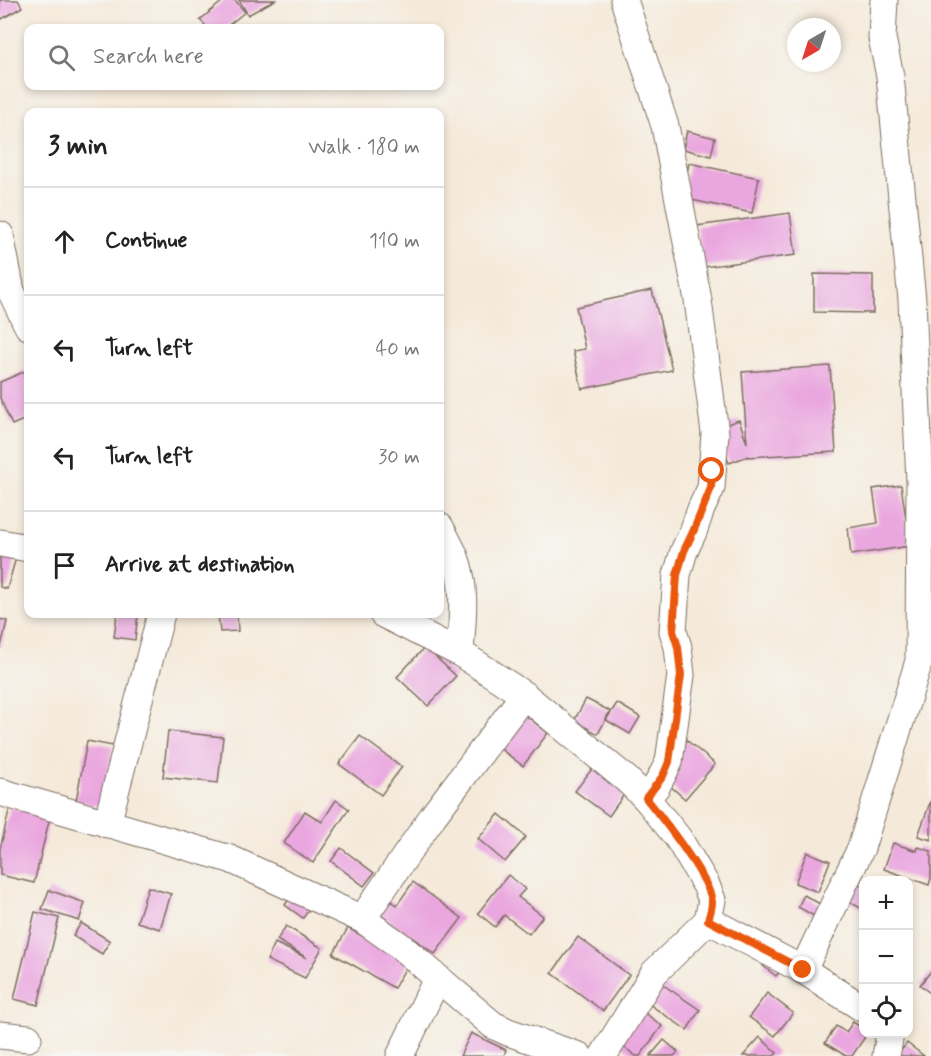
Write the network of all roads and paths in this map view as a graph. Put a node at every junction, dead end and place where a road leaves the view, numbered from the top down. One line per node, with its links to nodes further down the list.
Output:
1 (624, 0): 16 (street)
2 (884, 0): 7 (street)
3 (0, 235): 4 (street)
4 (3, 262): 5 (street)
5 (20, 288): 6 (street)
6 (24, 307)
7 (926, 481): 20 (street)
8 (444, 535): 13 (street)
9 (0, 543): 10 (street)
10 (24, 547)
11 (160, 618): 17 (street)
12 (391, 618): 13 (street)
13 (460, 652): 14 (street)
14 (524, 695): 16 (street); 18 (street)
15 (0, 792): 17 (street)
16 (646, 798): 19 (street)
17 (107, 824): 18 (street)
18 (362, 919): 21 (street)
19 (708, 920): 20 (street); 28 (street)
20 (803, 970): 22 (street)
21 (437, 979): 26 (street); 27 (street)
22 (859, 1006)
23 (0, 1035): 24 (street)
24 (28, 1038)
25 (889, 1038): 29 (street)
26 (400, 1056)
27 (579, 1056)
28 (603, 1056)
29 (886, 1056)

